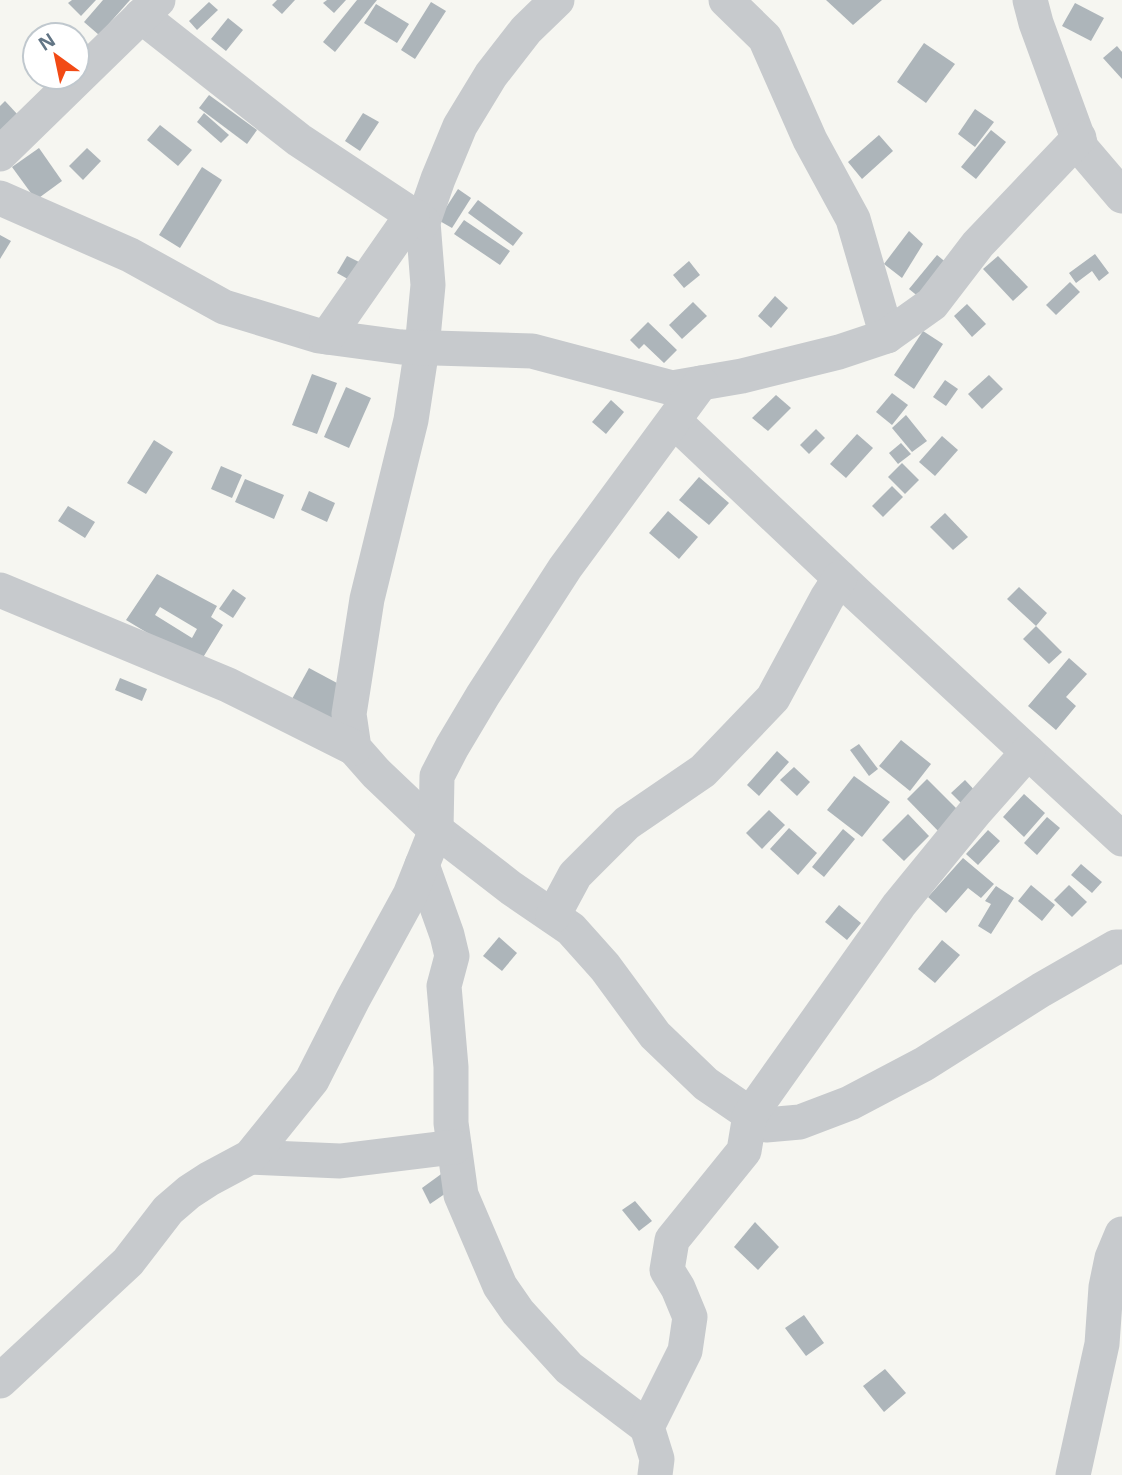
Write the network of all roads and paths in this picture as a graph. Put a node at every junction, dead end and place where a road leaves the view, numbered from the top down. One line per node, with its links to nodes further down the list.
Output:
1 (557, 0): 9 (street)
2 (726, 0): 10 (street)
3 (1030, 0): 5 (street)
4 (149, 8): 6 (street); 9 (street)
5 (1079, 138): 7 (street); 10 (street)
6 (0, 154)
7 (1122, 195)
8 (0, 198): 11 (street)
9 (417, 218): 11 (street); 12 (street)
10 (887, 336): 13 (street)
11 (327, 337): 12 (street)
12 (422, 348): 13 (street); 17 (street)
13 (701, 383): 14 (street)
14 (674, 421): 15 (street); 19 (street)
15 (840, 578): 18 (street); 22 (street)
16 (0, 590): 17 (street)
17 (354, 748): 19 (street)
18 (1028, 752): 20 (street); 24 (street)
19 (436, 830): 21 (street); 22 (street)
20 (1122, 839)
21 (422, 864): 25 (street); 26 (street)
22 (553, 916): 24 (street)
23 (1122, 947): 24 (street)
24 (750, 1115): 29 (street)
25 (454, 1147): 26 (street); 29 (street)
26 (250, 1157): 28 (street)
27 (1122, 1234): 30 (street)
28 (0, 1381)
29 (658, 1459)
30 (1073, 1475)

